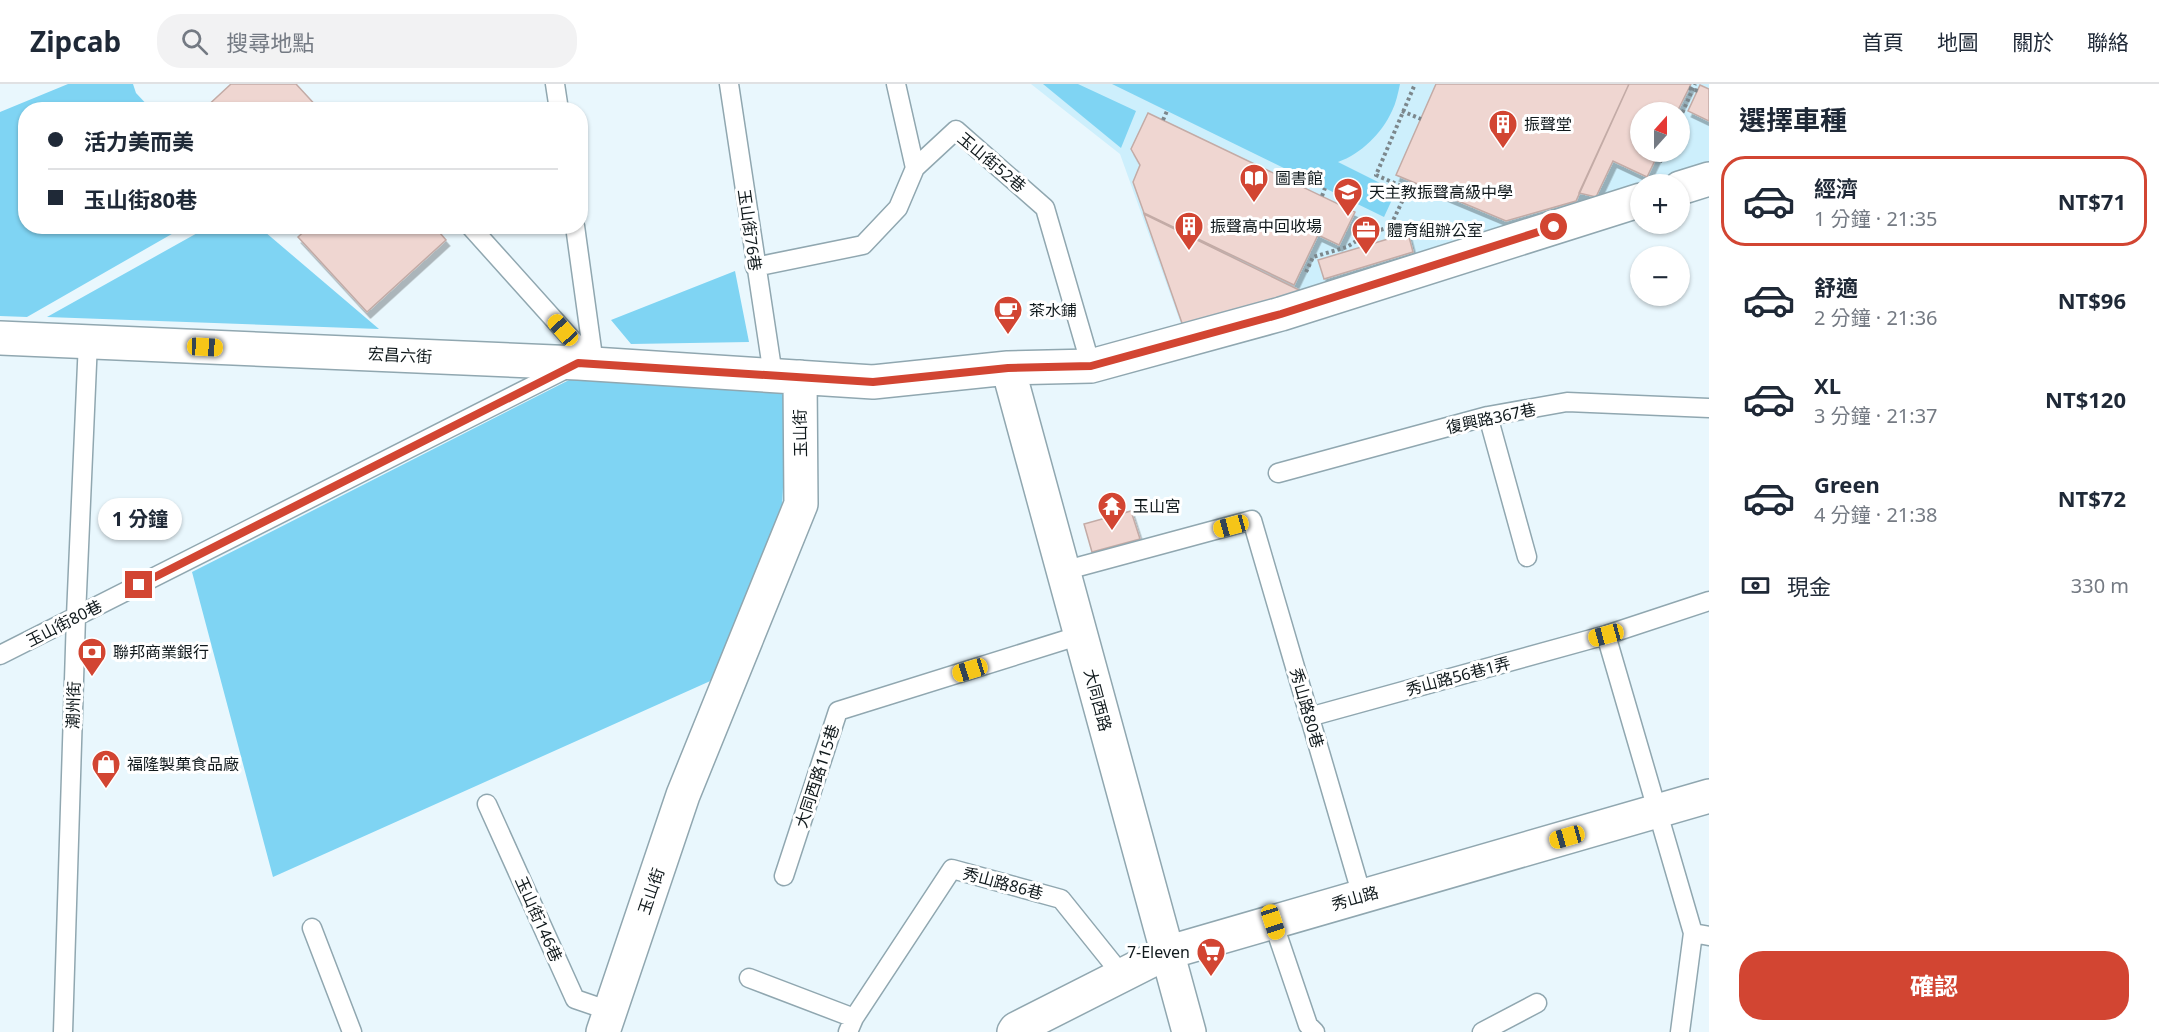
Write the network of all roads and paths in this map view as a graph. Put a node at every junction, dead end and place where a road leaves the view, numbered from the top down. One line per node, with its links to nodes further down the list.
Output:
1 (555, 84): 8 (lane)
2 (729, 84): 20 (lane, 玉山街76巷)
3 (896, 84): 14 (lane)
4 (1415, 84): 11 (path)
5 (1695, 84): 9 (path)
6 (1689, 88): 7 (path, bridge)
7 (1698, 91)
8 (558, 102)
9 (1687, 102)
10 (1167, 111): 13 (path)
11 (1402, 111): 12 (path); 21 (path)
12 (1421, 119)
13 (1163, 120)
14 (915, 168): 20 (lane, 玉山街52巷); 25 (lane, 玉山街52巷)
15 (1325, 188): 16 (path)
16 (1322, 196)
17 (1630, 203): 25 (street)
18 (477, 234): 24 (lane)
19 (576, 234): 24 (lane)
20 (755, 267): 27 (lane, 玉山街76巷)
21 (1301, 281)
22 (0, 338): 23 (street, 宏昌六街)
23 (88, 341): 24 (street, 宏昌六街); 34 (lane, 潮州街)
24 (586, 364): 27 (street, 宏昌六街); 34 (lane, 玉山街80巷)
25 (1091, 366): 26 (street)
26 (1008, 368): 27 (street); 32 (street, 大同西路)
27 (786, 376): 51 (street, 玉山街)
28 (1709, 408): 29 (lane, 復興路367巷)
29 (1488, 416): 30 (lane, 復興路367巷); 31 (lane)
30 (1278, 473)
31 (1527, 557)
32 (1063, 571): 35 (street, 大同西路); 38 (lane, 秀山路80巷)
33 (1709, 601): 36 (lane, 秀山路56巷1弄)
34 (76, 616): 37 (lane, 玉山街80巷); 53 (lane, 潮州街)
35 (1081, 635): 42 (lane, 大同西路115巷); 47 (street, 大同西路)
36 (1606, 635): 38 (lane, 秀山路56巷1弄); 41 (lane)
37 (0, 655)
38 (1309, 717): 43 (lane, 秀山路80巷)
39 (1709, 796): 41 (street, 秀山路)
40 (487, 804): 51 (lane, 玉山街146巷)
41 (1658, 810): 43 (street, 秀山路); 46 (lane)
42 (784, 876)
43 (1362, 896): 44 (street, 秀山路)
44 (1273, 922): 47 (street, 秀山路); 57 (lane)
45 (312, 928): 54 (lane)
46 (1701, 934): 59 (lane)
47 (1166, 953): 48 (street, 秀山路); 56 (street, 大同西路)
48 (1122, 975): 52 (lane, 秀山路86巷); 55 (street, 秀山路)
49 (749, 978): 52 (lane)
50 (1537, 1003): 58 (lane)
51 (607, 1021)
52 (851, 1025)
53 (63, 1032)
54 (352, 1032)
55 (1014, 1032)
56 (1189, 1032)
57 (1315, 1032)
58 (1482, 1032)
59 (1680, 1032)

